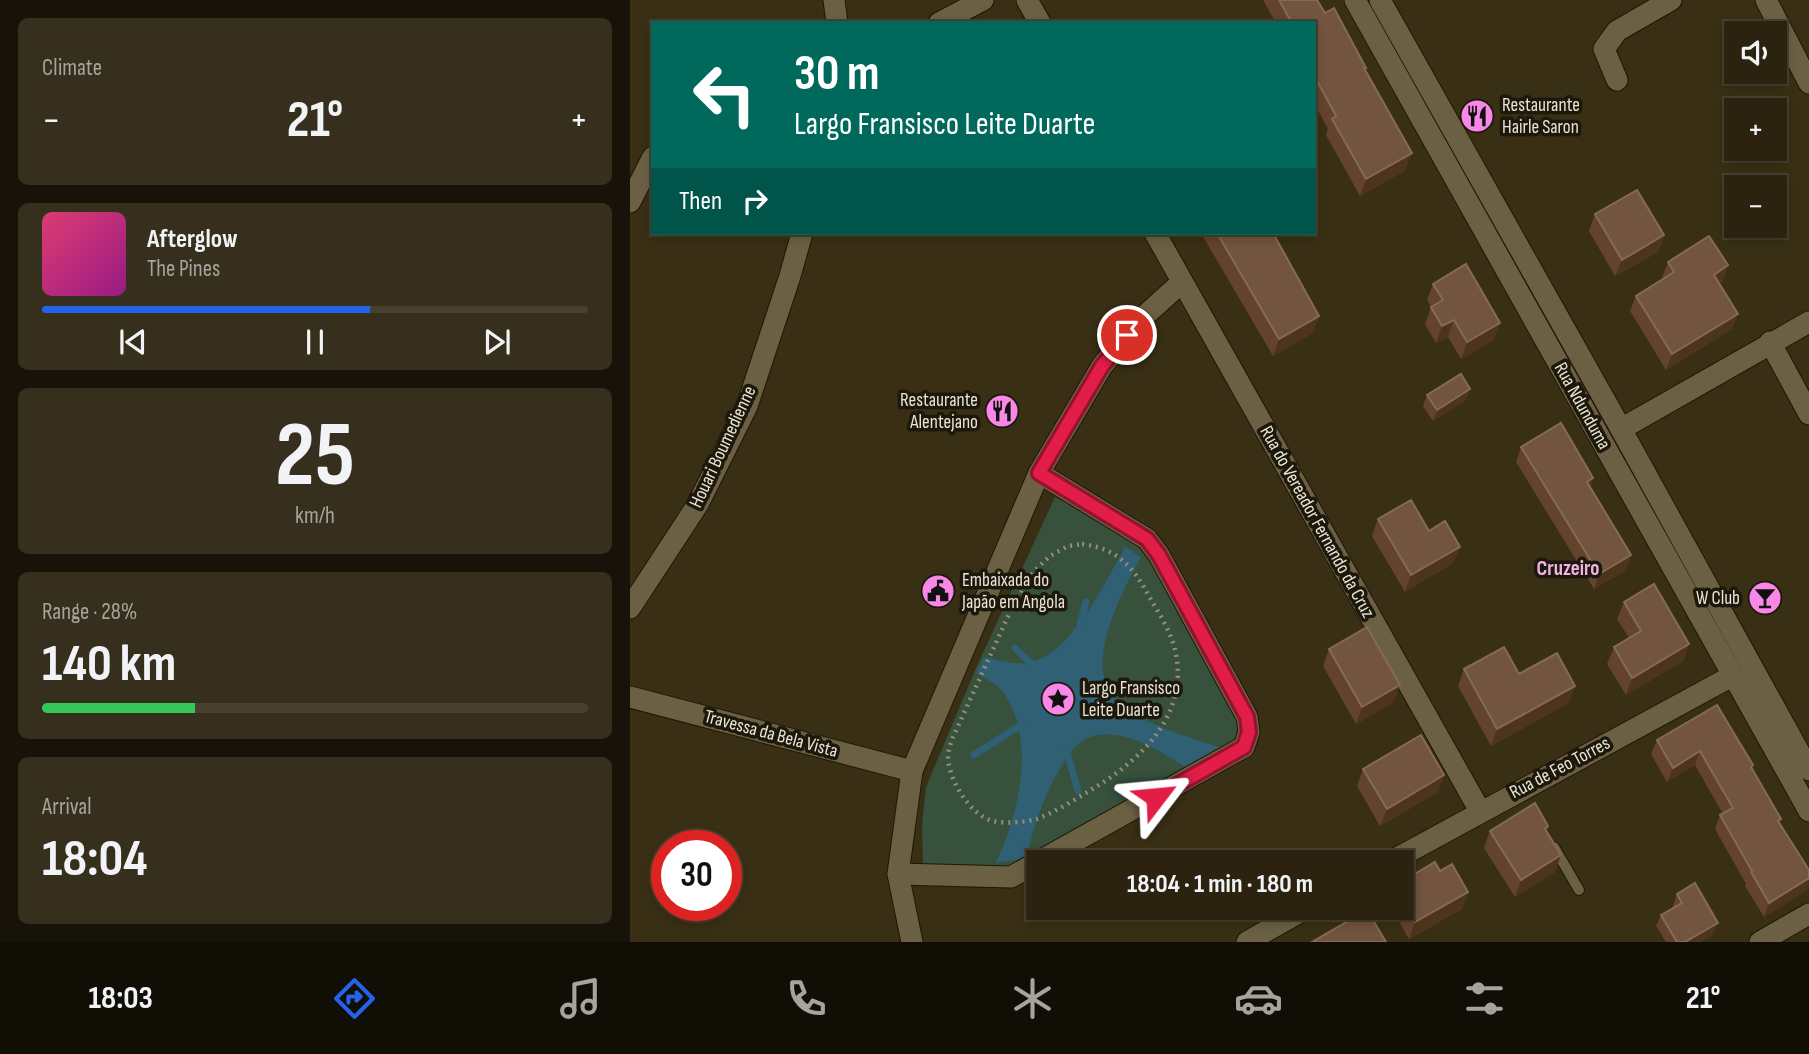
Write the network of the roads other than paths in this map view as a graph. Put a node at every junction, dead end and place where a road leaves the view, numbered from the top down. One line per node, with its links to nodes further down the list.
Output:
1 (834, 0): 8 (street)
2 (983, 0): 9 (street)
3 (1027, 0): 10 (street)
4 (1355, 0): 24 (street, Rua Ndunduma)
5 (1380, 0): 21 (street, Rua Ndunduma)
6 (1671, 0): 11 (street)
7 (1766, 0): 12 (street)
8 (837, 21)
9 (943, 21)
10 (1039, 21)
11 (1617, 80)
12 (1809, 83)
13 (651, 161): 14 (street)
14 (630, 202)
15 (801, 235): 23 (street, Houari Boumedienne)
16 (1157, 235): 17 (street, Rua do Vereador Fernando da Cruz)
17 (1182, 282): 22 (street); 28 (street, Rua do Vereador Fernando da Cruz)
18 (1809, 322): 19 (street)
19 (1770, 342): 20 (street); 21 (street)
20 (1809, 414)
21 (1621, 429): 26 (street, Rua Ndunduma)
22 (1039, 473): 27 (street); 32 (street)
23 (630, 608)
24 (1732, 676): 28 (street, Rua de Feo Torres); 29 (street, Rua Ndunduma)
25 (630, 697): 27 (street, Travessa da Bela Vista)
26 (1809, 770)
27 (912, 771): 32 (street)
28 (1480, 811): 31 (street, Rua de Feo Torres)
29 (1809, 811)
30 (1546, 834): 33 (lane)
31 (1411, 850)
32 (898, 874): 37 (street)
33 (1579, 890)
34 (1809, 914): 38 (street)
35 (1288, 920): 36 (street)
36 (1257, 940)
37 (912, 942)
38 (1760, 942)

